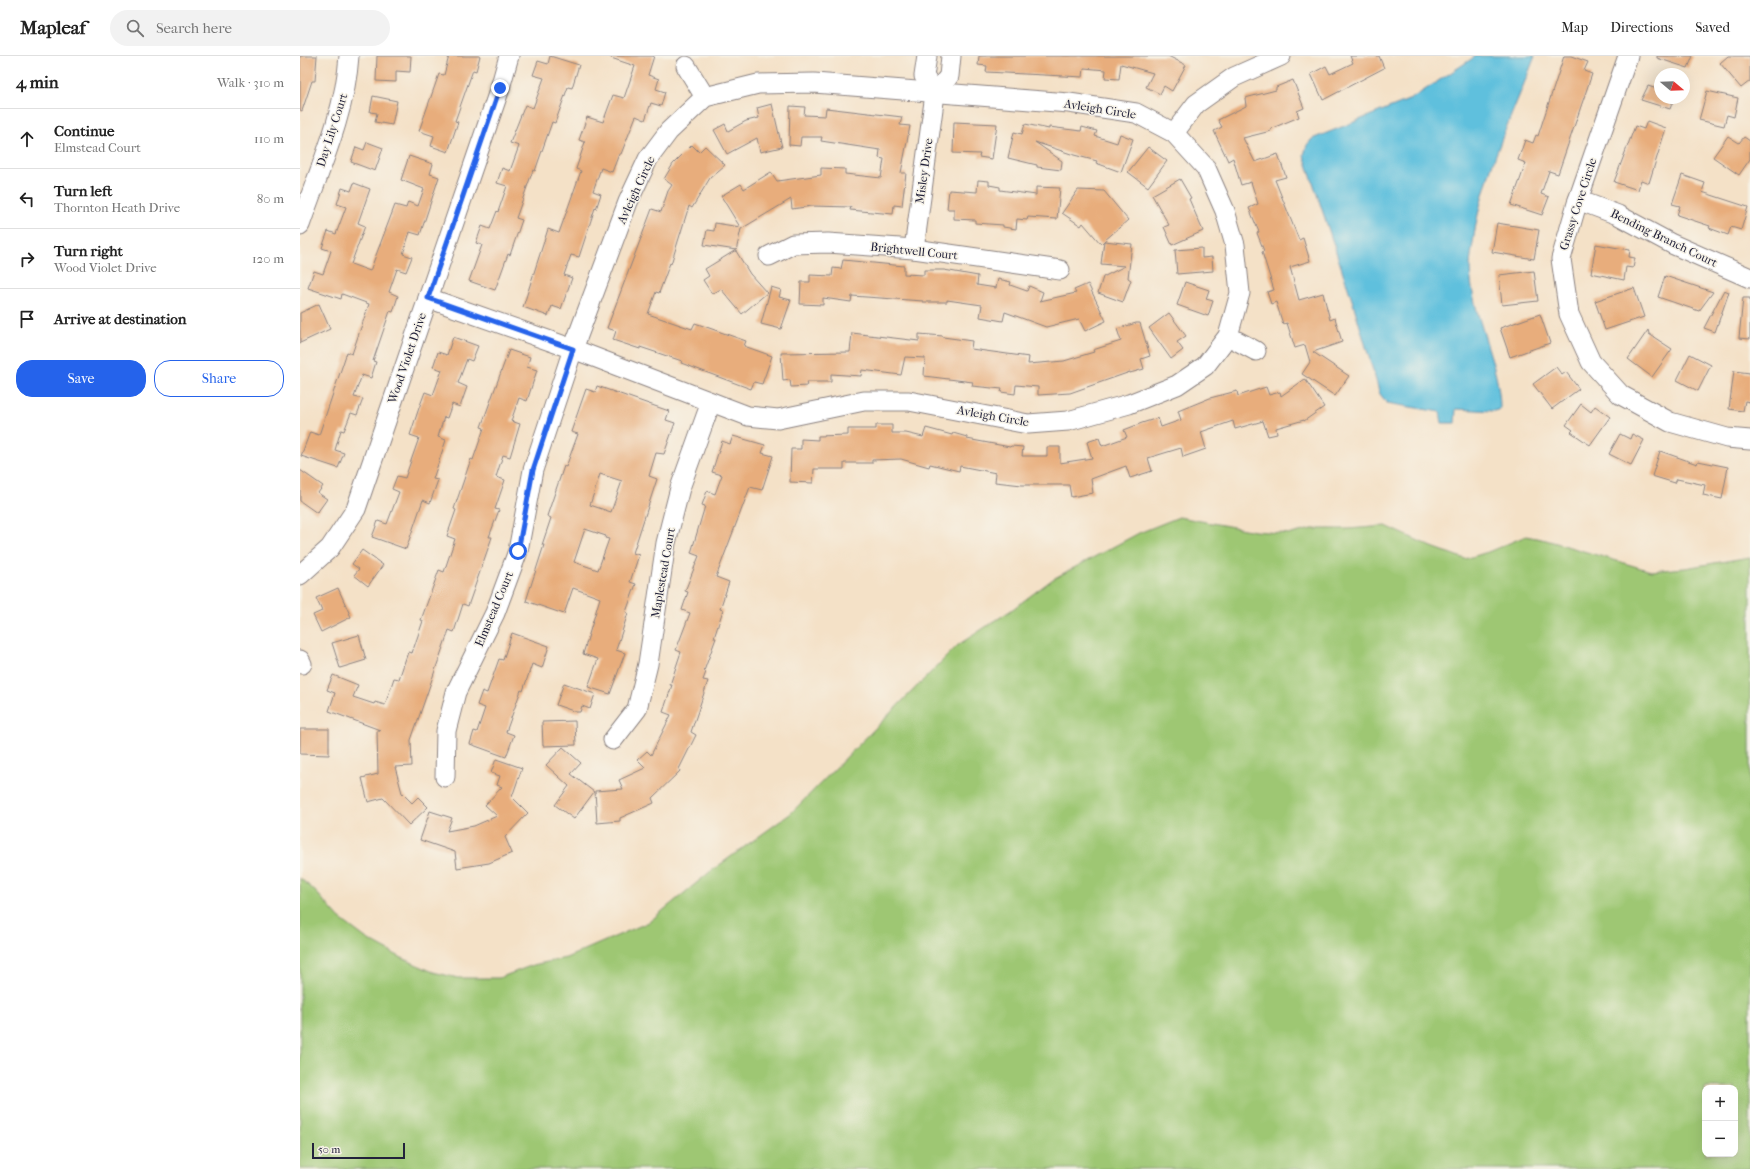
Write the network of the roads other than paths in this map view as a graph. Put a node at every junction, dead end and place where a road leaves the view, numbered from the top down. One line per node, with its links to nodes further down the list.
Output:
1 (349, 56): 12 (street, Day Lily Court)
2 (509, 56): 17 (street, Wood Violet Drive)
3 (927, 56): 8 (street)
4 (951, 56): 8 (street)
5 (1281, 56): 10 (street)
6 (1628, 56): 11 (street, Grassy Cove Circle)
7 (686, 66): 9 (street)
8 (934, 94): 9 (street, Avleigh Circle); 10 (street, Avleigh Circle); 13 (street, Misley Drive)
9 (705, 97): 19 (street, Avleigh Circle)
10 (1174, 132): 18 (street, Avleigh Circle)
11 (1578, 200): 16 (street, Bending Branch Court); 22 (street, Grassy Cove Circle)
12 (300, 225)
13 (914, 249): 14 (street, Brightwell Court); 15 (street, Brightwell Court)
14 (769, 256)
15 (1060, 270)
16 (1750, 278)
17 (428, 298): 19 (street); 23 (street, Wood Violet Drive)
18 (1228, 336): 20 (street); 21 (street, Avleigh Circle)
19 (573, 349): 21 (street, Avleigh Circle); 25 (street, Elmstead Court)
20 (1256, 351)
21 (711, 402): 24 (street, Maplestead Court)
22 (1750, 440)
23 (300, 575)
24 (613, 740)
25 (445, 777)

